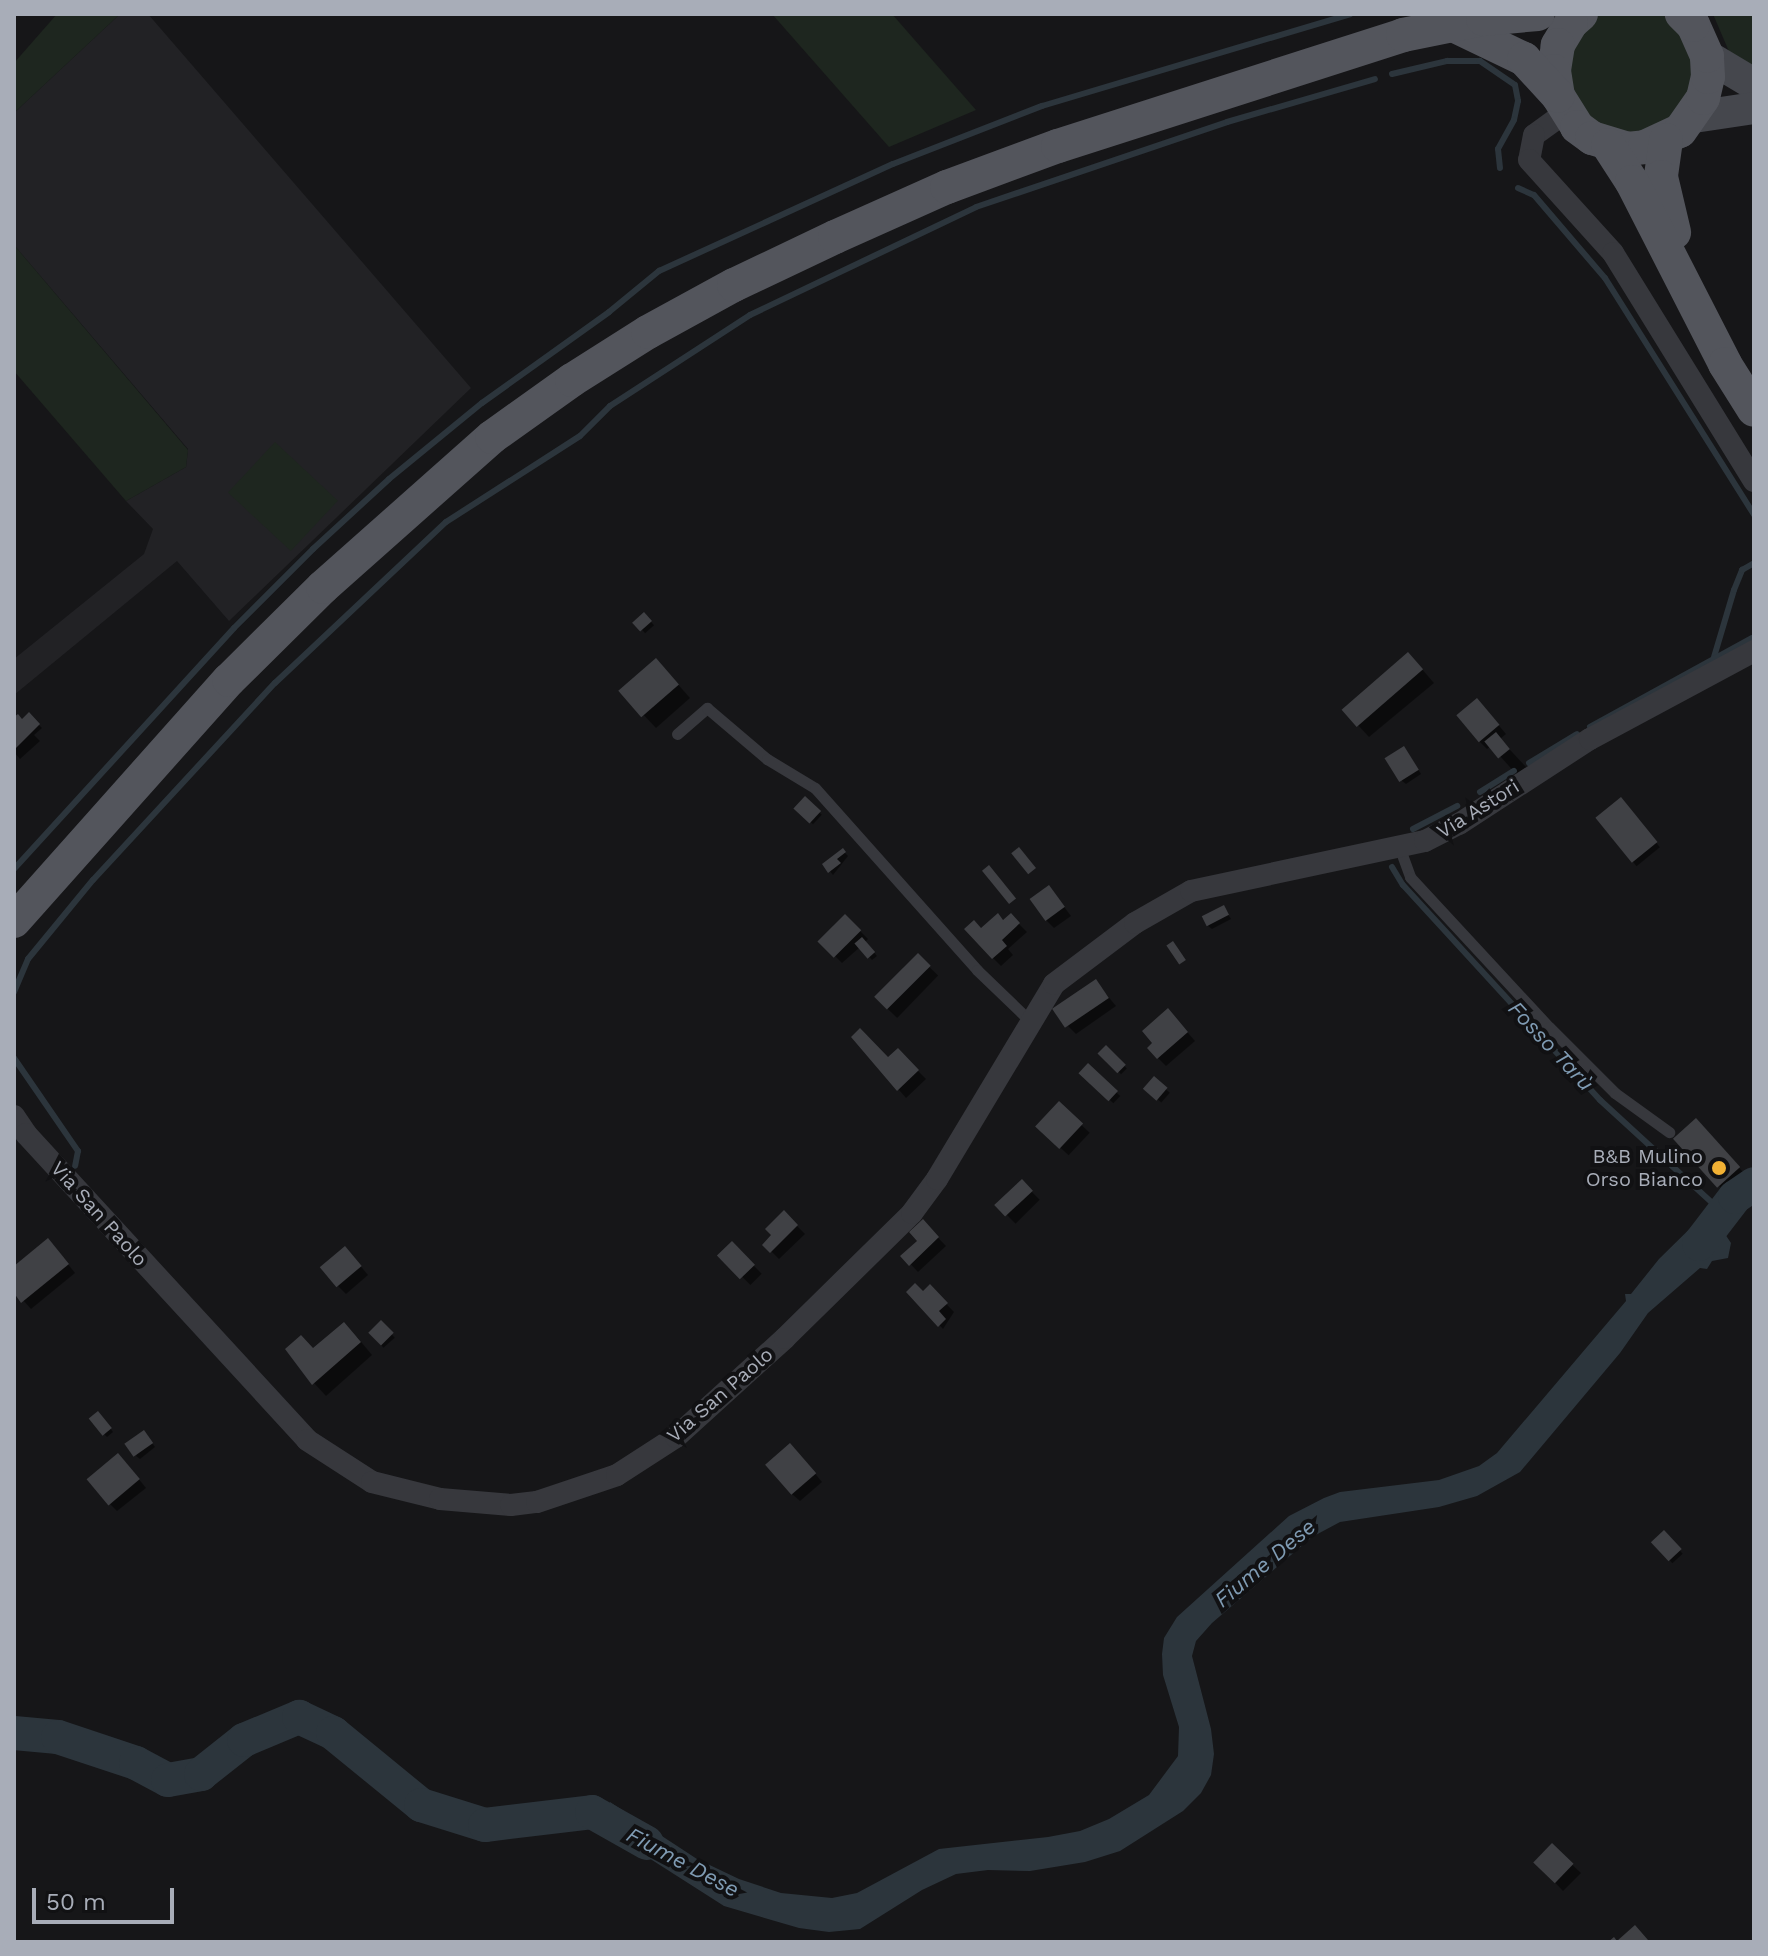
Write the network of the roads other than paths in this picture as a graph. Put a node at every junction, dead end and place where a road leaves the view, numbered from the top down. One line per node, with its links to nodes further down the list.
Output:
1 (1538, 14): 4 (main road)
2 (1581, 14): 7 (main road)
3 (1688, 18): 5 (main road)
4 (1453, 25): 7 (main road); 18 (main road)
5 (1707, 56): 6 (street); 9 (main road)
6 (1754, 84)
7 (1562, 104): 11 (main road); 14 (street)
8 (1754, 108): 9 (street)
9 (1694, 117): 10 (main road)
10 (1666, 140): 11 (main road); 12 (main road)
11 (1608, 145): 12 (main road)
12 (1694, 298): 13 (main road)
13 (1754, 410)
14 (1754, 481)
15 (1754, 651): 17 (street, Via Astori)
16 (677, 734): 20 (lane)
17 (1400, 849): 19 (street, Via Astori); 22 (lane)
18 (14, 921)
19 (1135, 923): 20 (street, Via San Paolo)
20 (1031, 1022): 21 (street, Via San Paolo)
21 (18, 1126)
22 (1669, 1132)

